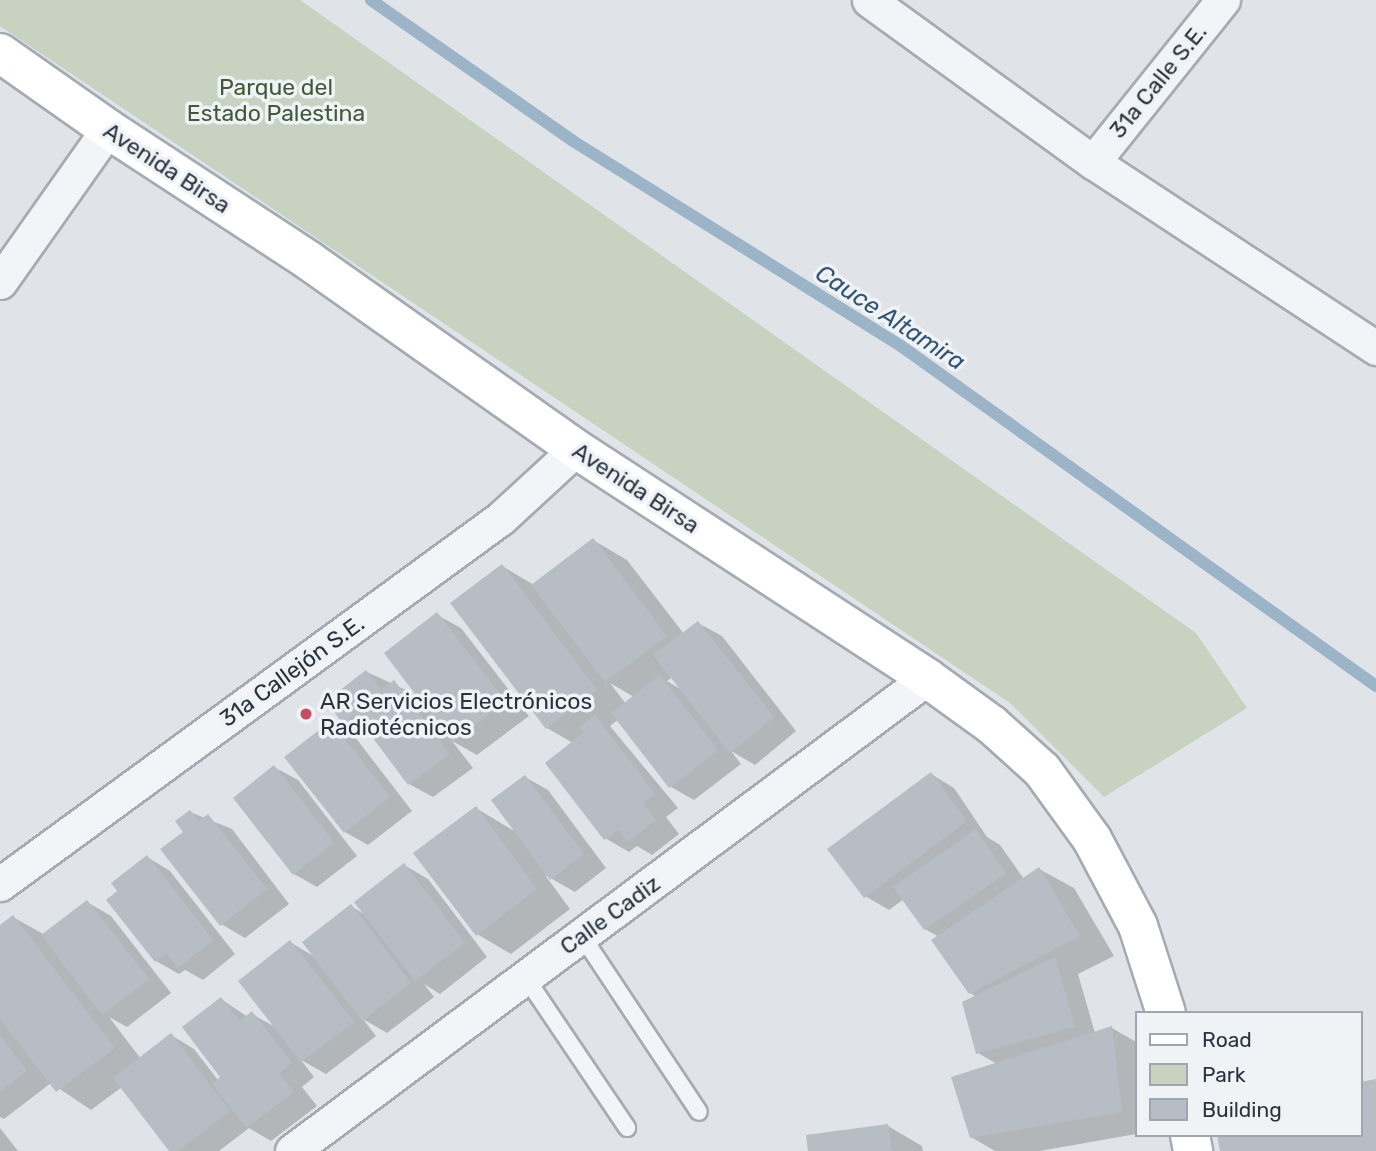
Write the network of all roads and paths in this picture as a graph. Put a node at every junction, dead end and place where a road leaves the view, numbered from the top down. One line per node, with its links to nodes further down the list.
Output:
1 (869, 0): 5 (street)
2 (1223, 0): 5 (street, 31a Calle S.E.)
3 (0, 53): 4 (street, Avenida Birsa)
4 (107, 129): 6 (street); 8 (street, Avenida Birsa)
5 (1093, 162): 7 (street)
6 (0, 282)
7 (1376, 348)
8 (576, 449): 9 (street, Avenida Birsa); 10 (street, 31a Callejón S.E.)
9 (927, 678): 11 (street, Calle Cadiz); 13 (street, Avenida Birsa)
10 (0, 884)
11 (582, 936): 12 (street, Calle Cadiz); 14 (lane)
12 (526, 978): 15 (lane); 16 (street, Calle Cadiz)
13 (1165, 1011)
14 (699, 1112)
15 (627, 1128)
16 (292, 1151)

